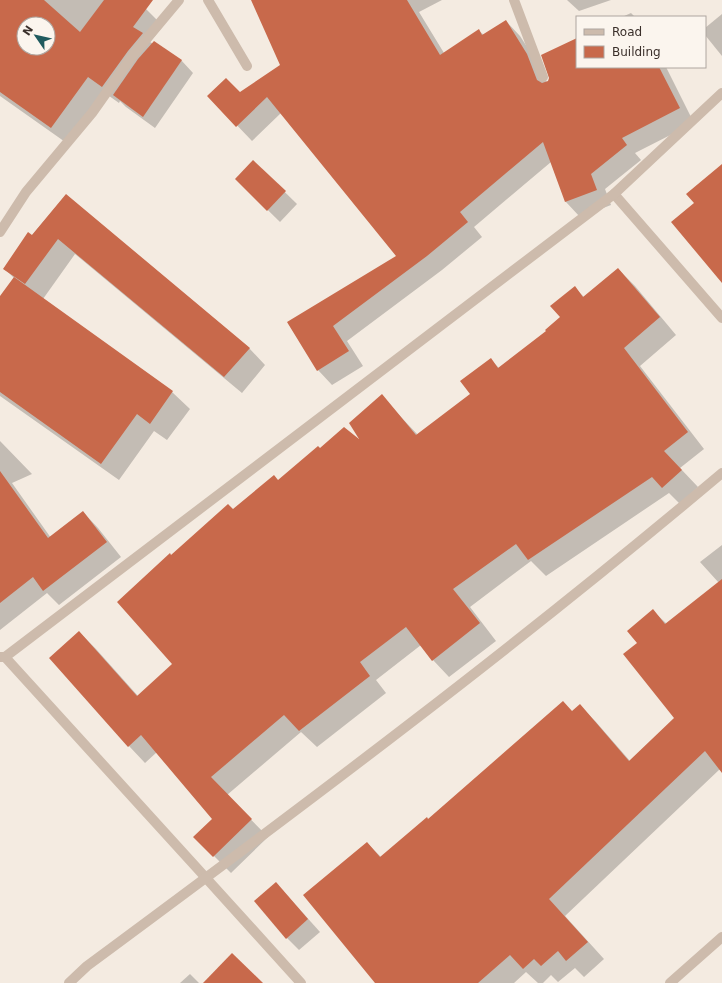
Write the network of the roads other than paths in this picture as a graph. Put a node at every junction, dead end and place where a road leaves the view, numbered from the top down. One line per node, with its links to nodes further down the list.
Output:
1 (179, 0): 8 (street)
2 (208, 0): 4 (street)
3 (514, 0): 5 (street)
4 (247, 66)
5 (543, 77)
6 (722, 93): 7 (street)
7 (614, 194): 9 (street); 11 (street)
8 (0, 232)
9 (722, 318)
10 (722, 473): 12 (street)
11 (2, 657): 12 (street)
12 (206, 878): 14 (street); 15 (street)
13 (722, 936): 16 (street)
14 (69, 983)
15 (301, 983)
16 (670, 983)

